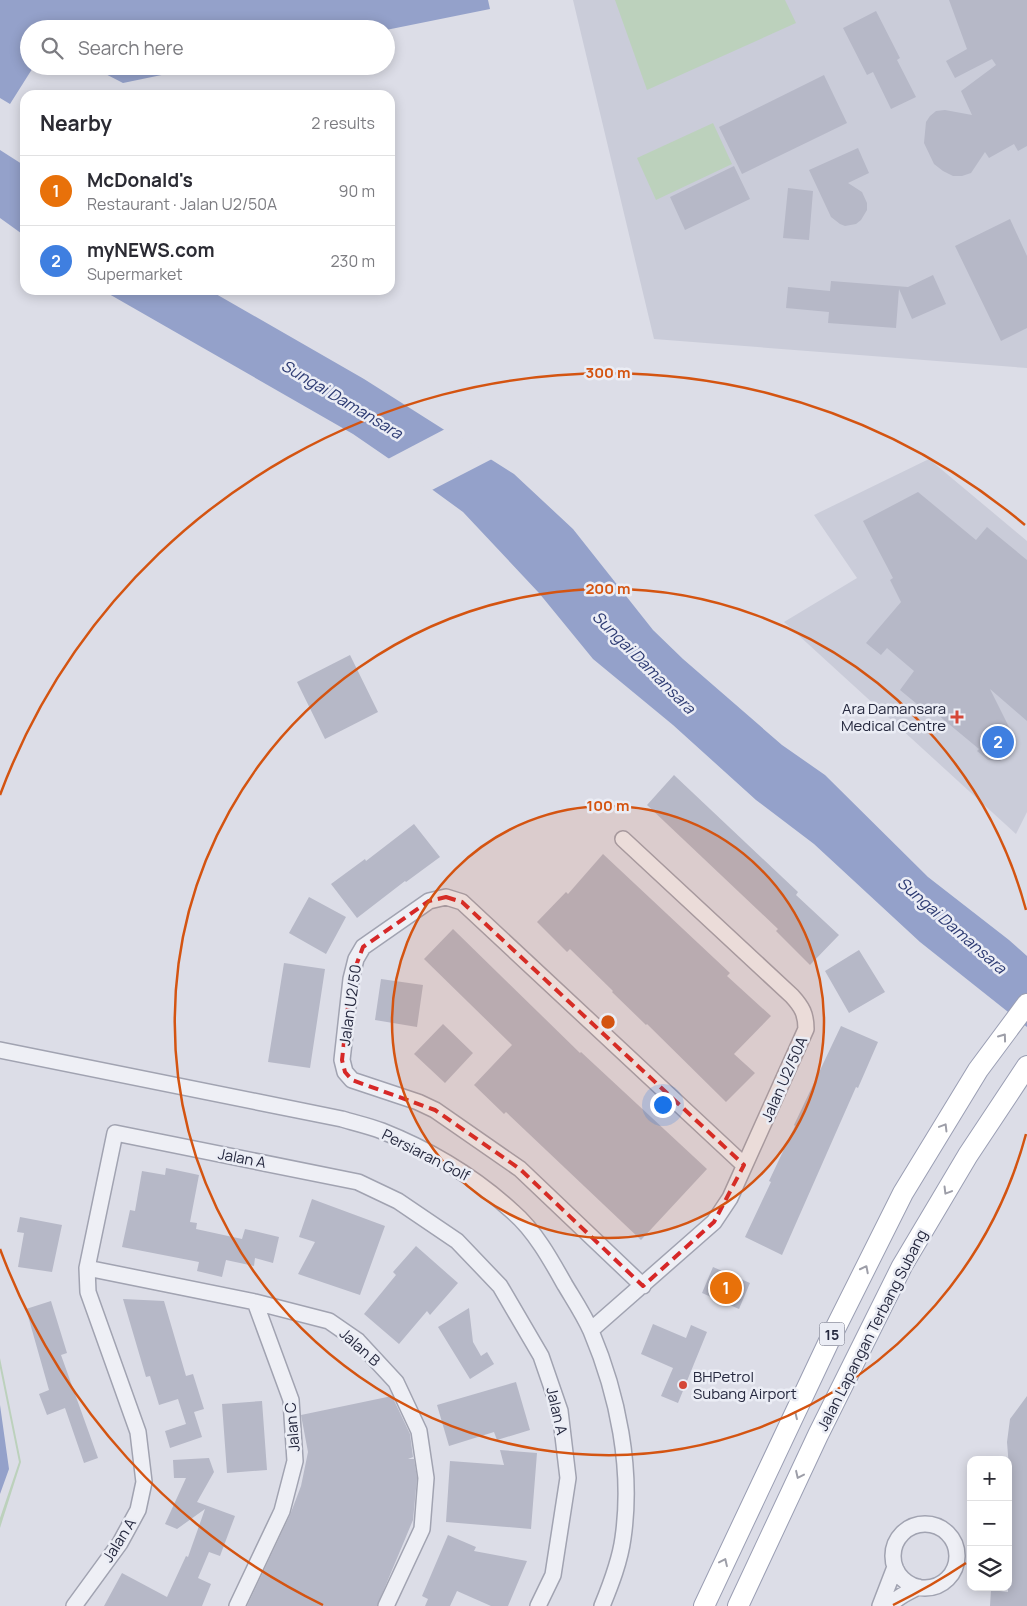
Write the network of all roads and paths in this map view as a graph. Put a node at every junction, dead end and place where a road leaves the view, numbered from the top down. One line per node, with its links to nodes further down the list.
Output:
1 (624, 839): 5 (street, Jalan U2/50A)
2 (1027, 1004): 17 (main road, Jalan Lapangan Terbang Subang / 15, one-way to 2)
3 (0, 1050): 9 (street, Persiaran Golf)
4 (1027, 1066): 18 (main road, Jalan Lapangan Terbang Subang / 15, one-way to 18)
5 (744, 1166): 7 (street, Jalan U2/50A); 7 (street, Jalan U2/50)
6 (87, 1268): 8 (street, Jalan B); 12 (street, Jalan A); 15 (street, Jalan A)
7 (643, 1286): 9 (street, Jalan U2/50A)
8 (254, 1302): 13 (street, Jalan C); 14 (street, Jalan B)
9 (591, 1330): 16 (street, Persiaran Golf)
10 (896, 1567): 11 (street); 11 (street); 19 (street)
11 (918, 1587): 20 (street)
12 (74, 1606)
13 (237, 1606)
14 (386, 1606)
15 (538, 1606)
16 (602, 1606)
17 (704, 1606)
18 (738, 1606)
19 (880, 1606)
20 (890, 1606)

